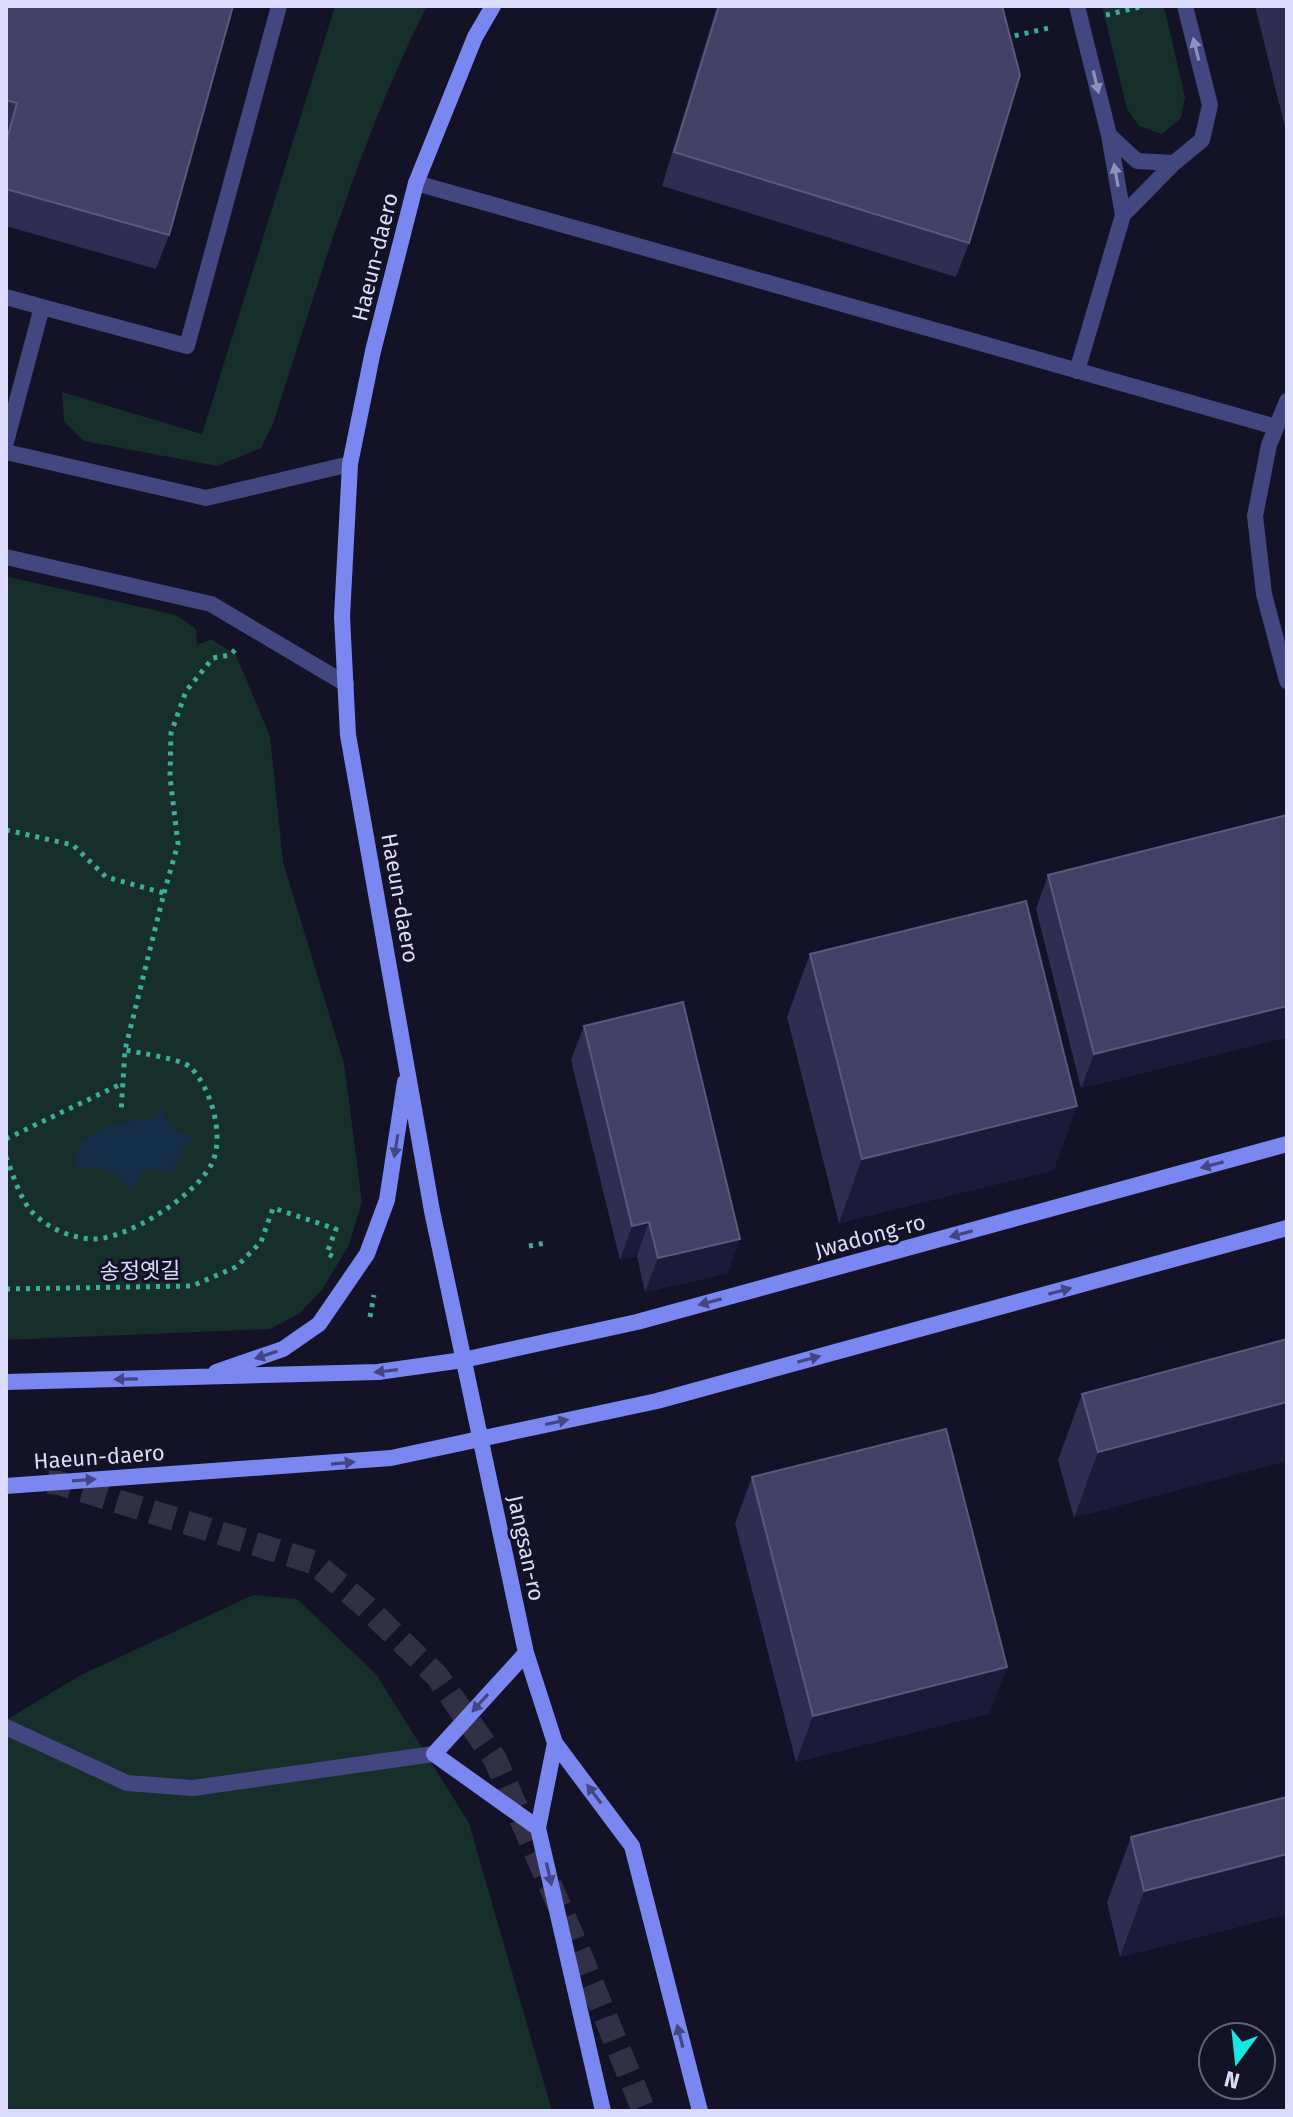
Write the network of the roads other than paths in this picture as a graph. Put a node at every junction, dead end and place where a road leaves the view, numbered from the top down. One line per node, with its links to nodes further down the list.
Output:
1 (279, 6): 10 (street)
2 (493, 6): 7 (main road, Haeun-daero)
3 (1077, 6): 5 (street, one-way to 5)
4 (1185, 6): 6 (street, one-way to 4)
5 (1109, 135): 6 (street); 8 (street, one-way to 5)
6 (1174, 163): 8 (street)
7 (416, 183): 11 (street); 16 (main road, Haeun-daero)
8 (1123, 215): 11 (street)
9 (6, 297): 10 (street)
10 (42, 307): 14 (street)
11 (1077, 371): 13 (street)
12 (1287, 401): 13 (street)
13 (1276, 427): 18 (street)
14 (6, 442)
15 (6, 452): 16 (street)
16 (350, 464): 19 (main road, Haeun-daero)
17 (6, 557): 19 (street)
18 (1286, 677)
19 (346, 684): 20 (main road, Haeun-daero)
20 (407, 1068): 23 (main road, Haeun-daero); 24 (main road, one-way to 24)
21 (1287, 1144): 23 (main road, Jwadong-ro, one-way to 23)
22 (1287, 1228): 26 (main road, one-way to 22)
23 (463, 1360): 24 (main road, one-way to 24); 26 (main road, Jangsan-ro)
24 (200, 1377): 25 (main road, one-way to 25)
25 (6, 1382)
26 (480, 1439): 27 (main road, Haeun-daero, one-way to 26); 28 (main road, Jangsan-ro)
27 (6, 1486)
28 (526, 1653): 30 (main road, Jangsan-ro); 31 (main road, one-way to 31)
29 (6, 1727): 31 (street)
30 (555, 1743): 32 (main road); 33 (main road, one-way to 30)
31 (434, 1754): 32 (main road)
32 (538, 1828): 34 (main road, one-way to 34)
33 (698, 2109)
34 (603, 2111)

